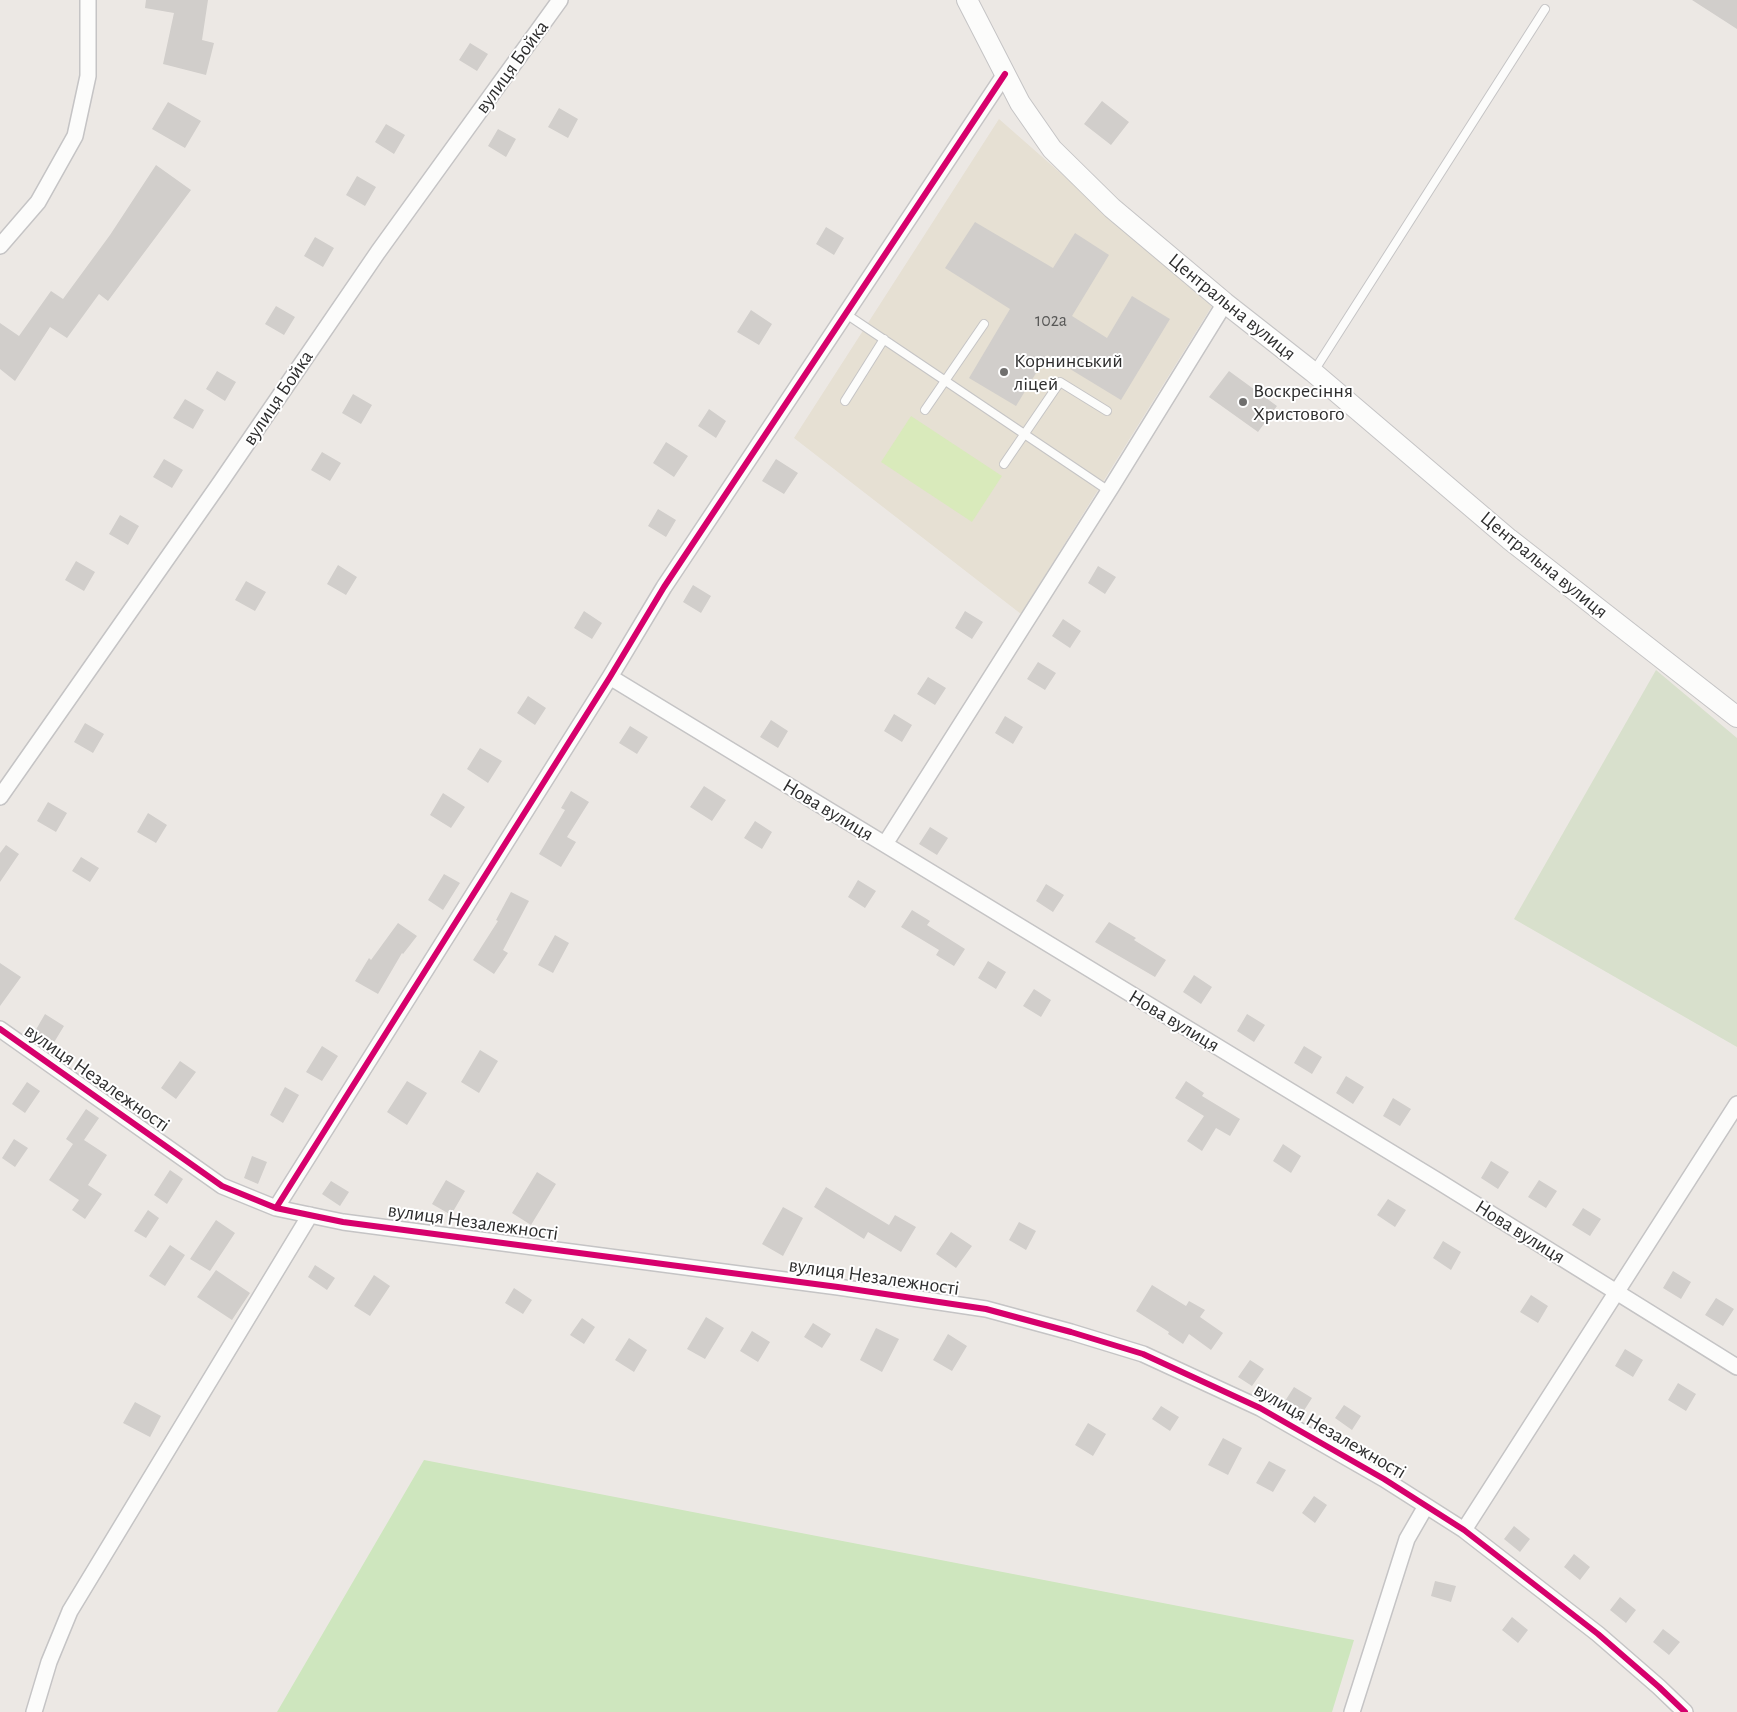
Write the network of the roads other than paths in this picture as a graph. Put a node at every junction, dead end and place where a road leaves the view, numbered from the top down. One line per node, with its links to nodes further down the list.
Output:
1 (88, 0): 6 (street)
2 (560, 0): 21 (street, вулиця Бойка)
3 (967, 0): 5 (street, Центральна вулиця)
4 (1545, 10): 11 (lane)
5 (1005, 74): 7 (street, Центральна вулиця); 8 (street)
6 (0, 246)
7 (1225, 304): 11 (street, Центральна вулиця); 18 (street)
8 (846, 314): 10 (lane); 19 (street)
9 (984, 324): 12 (lane)
10 (884, 340): 12 (lane); 13 (lane)
11 (1313, 372): 20 (street, Центральна вулиця)
12 (945, 380): 14 (lane); 16 (lane)
13 (845, 401)
14 (925, 410)
15 (1108, 411): 16 (lane)
16 (1023, 433): 17 (lane); 18 (lane)
17 (1004, 464)
18 (1110, 491): 22 (street)
19 (610, 677): 22 (street, Нова вулиця); 25 (street)
20 (1737, 717)
21 (0, 798)
22 (885, 844): 27 (street, Нова вулиця)
23 (0, 1029): 25 (street, вулиця Незалежності)
24 (1737, 1104): 27 (street)
25 (276, 1208): 26 (street, вулиця Незалежності)
26 (310, 1215): 29 (street, вулиця Незалежності); 31 (street)
27 (1616, 1292): 28 (street, Нова вулиця); 30 (street)
28 (1737, 1367)
29 (1426, 1506): 30 (street, вулиця Незалежності); 32 (street)
30 (1464, 1530): 33 (street, вулиця Незалежності)
31 (34, 1712)
32 (1352, 1712)
33 (1685, 1712)

